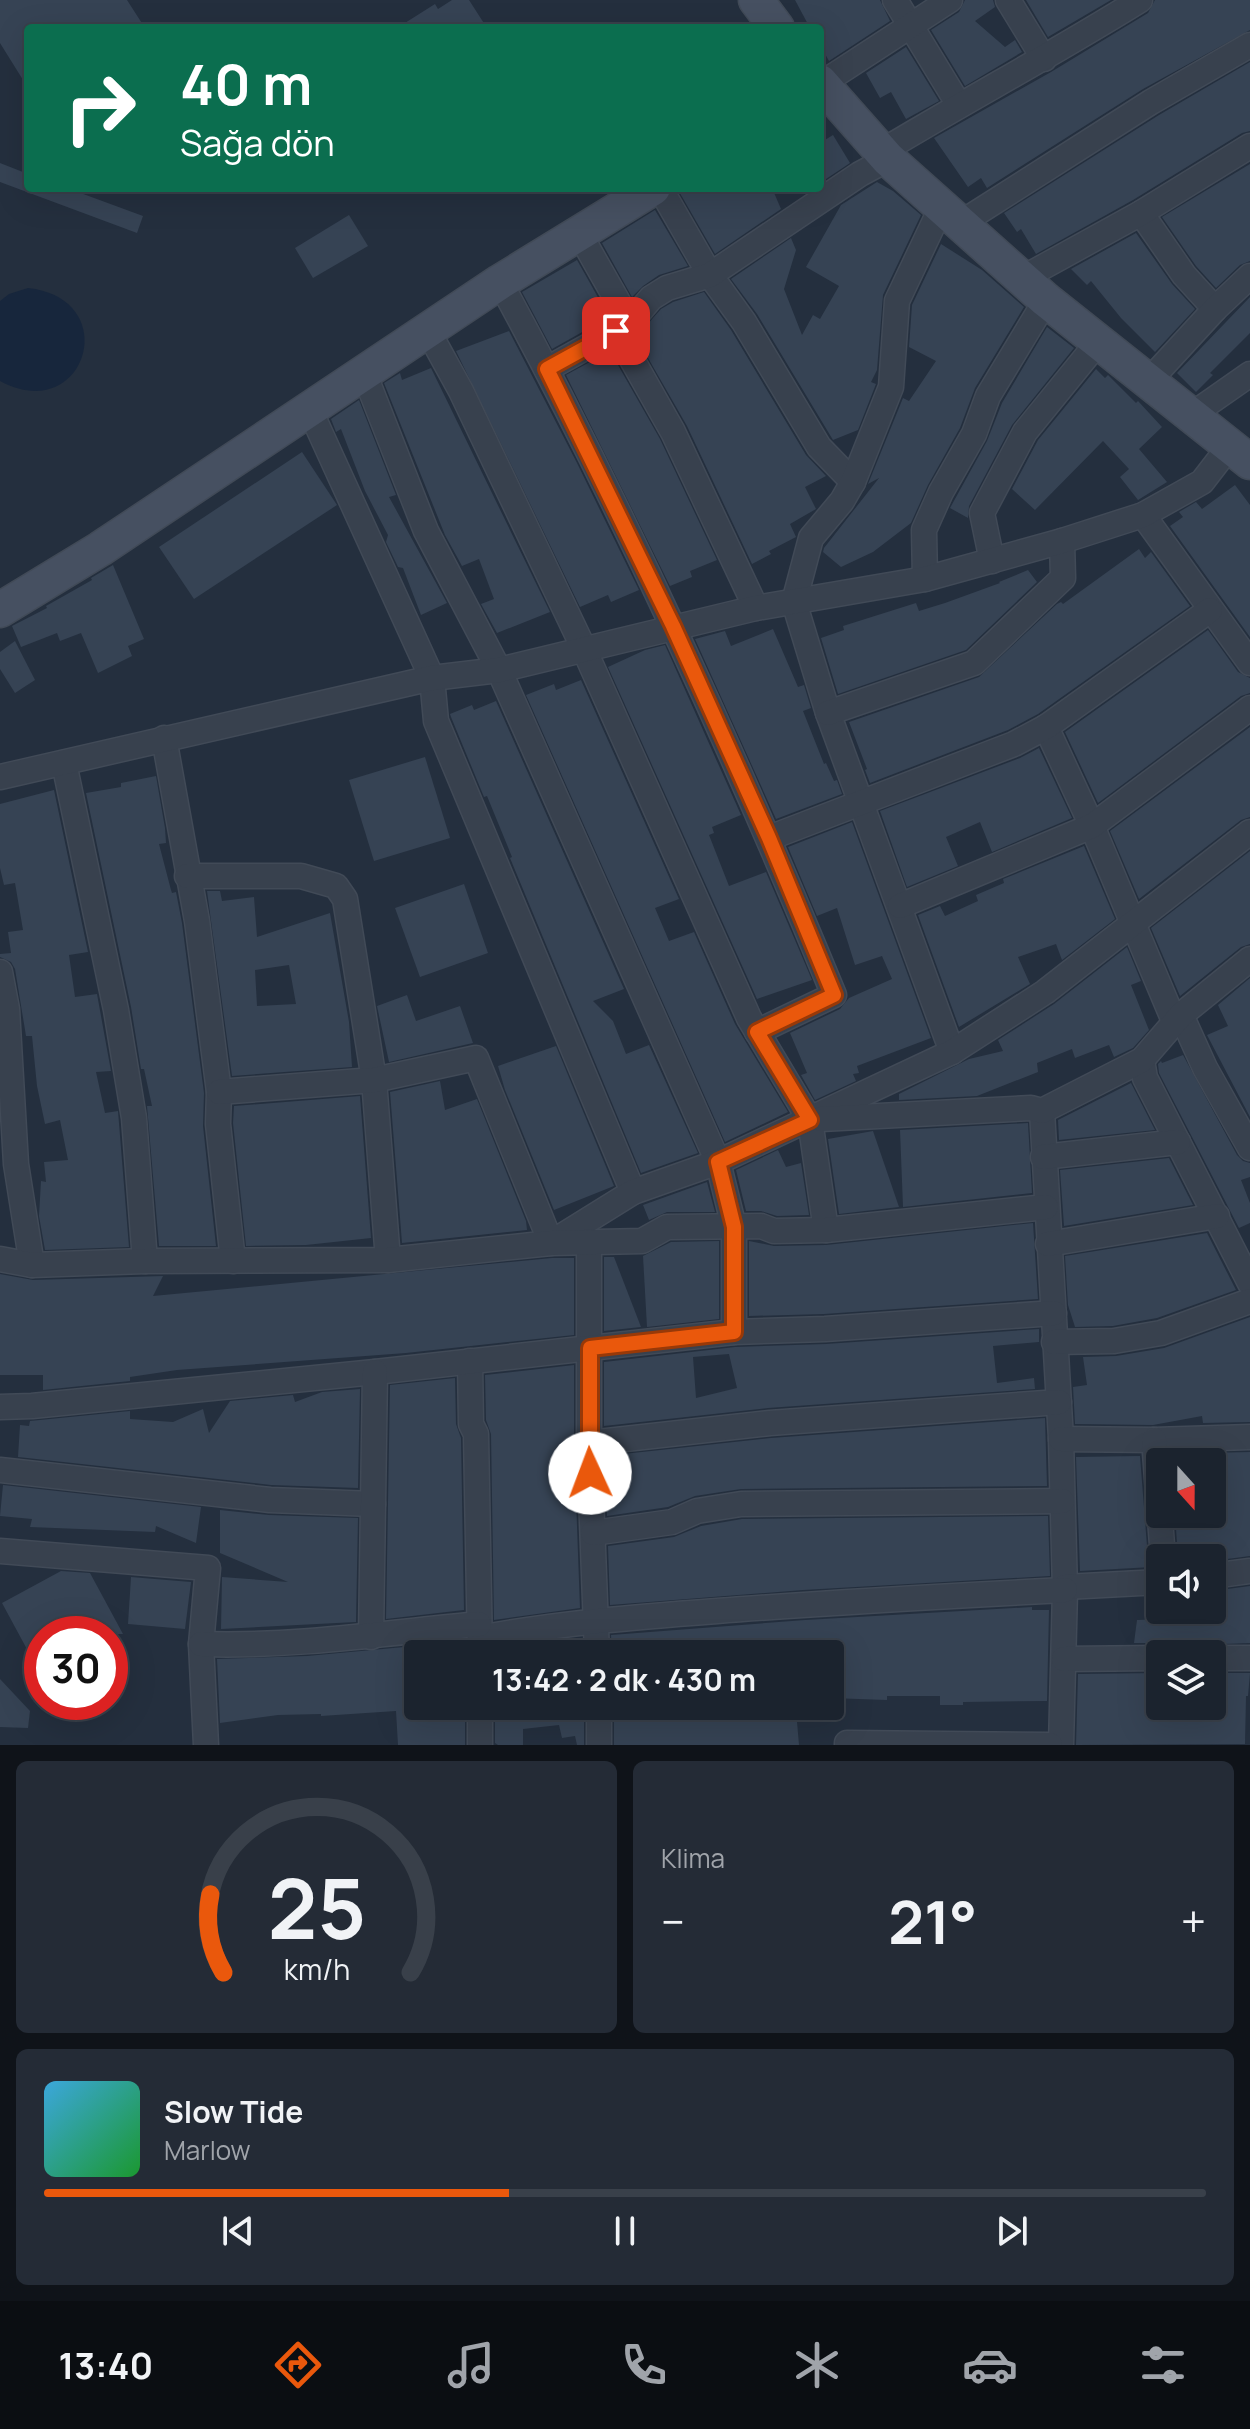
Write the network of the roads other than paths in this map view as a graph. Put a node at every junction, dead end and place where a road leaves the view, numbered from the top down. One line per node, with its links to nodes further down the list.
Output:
1 (756, 0): 6 (street)
2 (895, 0): 7 (street)
3 (950, 0): 7 (street)
4 (1008, 0): 9 (street)
5 (1129, 3): 9 (street)
6 (774, 24)
7 (910, 25): 10 (street); 12 (street)
8 (1250, 45): 18 (street)
9 (1044, 59): 12 (street)
10 (824, 81)
11 (824, 88): 14 (street)
12 (959, 105): 14 (street)
13 (1250, 146): 17 (street)
14 (885, 156): 18 (street); 20 (street)
15 (646, 192): 19 (street)
16 (662, 192): 20 (street)
17 (1141, 213): 23 (street); 24 (street)
18 (951, 215): 23 (street); 35 (street)
19 (579, 233): 22 (street); 25 (street)
20 (710, 275): 25 (street); 35 (street)
21 (1250, 276): 24 (street)
22 (500, 282): 26 (street); 28 (street)
23 (1034, 289): 27 (street); 39 (street)
24 (1215, 309): 31 (street)
25 (623, 327): 28 (street); 41 (street)
26 (428, 331): 29 (street); 45 (street)
27 (1099, 341): 31 (street); 38 (street)
28 (547, 369): 44 (street)
29 (364, 373): 32 (street); 47 (street)
30 (1250, 374): 33 (street)
31 (1148, 382): 33 (street)
32 (309, 408): 42 (street); 48 (street)
33 (1190, 416): 34 (street)
34 (1240, 454): 36 (street)
35 (853, 482): 40 (street)
36 (1143, 515): 37 (street); 43 (street)
37 (1062, 541): 38 (street); 50 (street)
38 (992, 561): 39 (street)
39 (925, 579): 40 (street)
40 (794, 602): 41 (street); 50 (street)
41 (756, 608): 44 (street)
42 (0, 610)
43 (1210, 610): 46 (street); 51 (street)
44 (673, 626): 45 (street); 58 (street)
45 (584, 649): 47 (street); 65 (street)
46 (1250, 663)
47 (499, 670): 48 (street); 77 (street)
48 (432, 678): 52 (street); 78 (street)
49 (1250, 708): 56 (street)
50 (828, 713): 55 (street)
51 (1046, 727): 55 (street); 56 (street)
52 (164, 738): 53 (street); 59 (street)
53 (64, 763): 54 (street); 89 (street)
54 (0, 777)
55 (863, 804): 58 (street); 60 (street)
56 (1092, 826): 60 (street); 61 (street)
57 (1250, 832): 61 (street)
58 (769, 838): 65 (street)
59 (187, 876): 69 (street); 70 (street)
60 (900, 906): 67 (street)
61 (1131, 924): 64 (street); 67 (street)
62 (1250, 959): 64 (street)
63 (0, 972): 66 (street)
64 (1177, 1018): 68 (street); 75 (street)
65 (757, 1032): 73 (street)
66 (5, 1046): 71 (street)
67 (952, 1052): 73 (street)
68 (1142, 1060): 72 (street); 74 (street)
69 (374, 1080): 70 (street); 85 (street); 88 (street)
70 (219, 1092): 90 (street)
71 (6, 1111): 91 (street)
72 (1042, 1111): 73 (street); 76 (street)
73 (810, 1120): 77 (street); 82 (street)
74 (1178, 1142): 76 (street); 80 (street)
75 (1250, 1148)
76 (1043, 1157): 79 (street)
77 (718, 1162): 78 (street); 81 (street)
78 (633, 1192): 85 (street)
79 (1046, 1207): 82 (street); 86 (street)
80 (1217, 1216): 84 (street); 86 (street)
81 (734, 1227): 82 (street); 83 (street); 95 (street)
82 (826, 1230)
83 (589, 1241): 85 (street); 97 (street)
84 (1240, 1241): 92 (street)
85 (551, 1243): 88 (street)
86 (1048, 1244): 94 (street)
87 (0, 1259): 91 (street)
88 (388, 1260): 90 (street)
89 (145, 1261): 90 (street); 91 (street)
90 (233, 1261)
91 (32, 1265)
92 (1250, 1283)
93 (1250, 1301): 96 (street)
94 (1054, 1313): 95 (street); 96 (street)
95 (734, 1332): 97 (street)
96 (1054, 1342): 100 (street)
97 (590, 1348): 98 (street); 106 (street)
98 (470, 1361): 99 (street); 119 (street)
99 (375, 1372): 101 (street); 109 (street)
100 (1059, 1402): 104 (street); 106 (street)
101 (0, 1407): 102 (street)
102 (0, 1414)
103 (1250, 1437): 105 (street)
104 (1061, 1439): 105 (street); 108 (street)
105 (1154, 1440): 111 (street)
106 (589, 1443): 110 (street)
107 (0, 1470): 109 (street)
108 (1062, 1501): 110 (street); 116 (street)
109 (373, 1504): 118 (street)
110 (593, 1533): 117 (street)
111 (1162, 1544)
112 (0, 1551): 121 (street)
113 (1250, 1571): 114 (street)
114 (1226, 1574)
115 (1146, 1583): 116 (street)
116 (1065, 1588): 117 (street); 125 (street)
117 (597, 1620): 119 (street); 120 (street)
118 (371, 1637): 119 (street); 121 (street)
119 (480, 1639)
120 (597, 1640)
121 (201, 1644): 128 (street)
122 (1146, 1658): 125 (street)
123 (1226, 1658): 124 (street)
124 (1250, 1658)
125 (1064, 1659): 133 (street)
126 (480, 1720): 129 (street)
127 (599, 1720): 130 (street)
128 (206, 1745)
129 (480, 1745)
130 (599, 1745)
131 (847, 1745): 132 (street)
132 (1050, 1745)
133 (1061, 1745)

